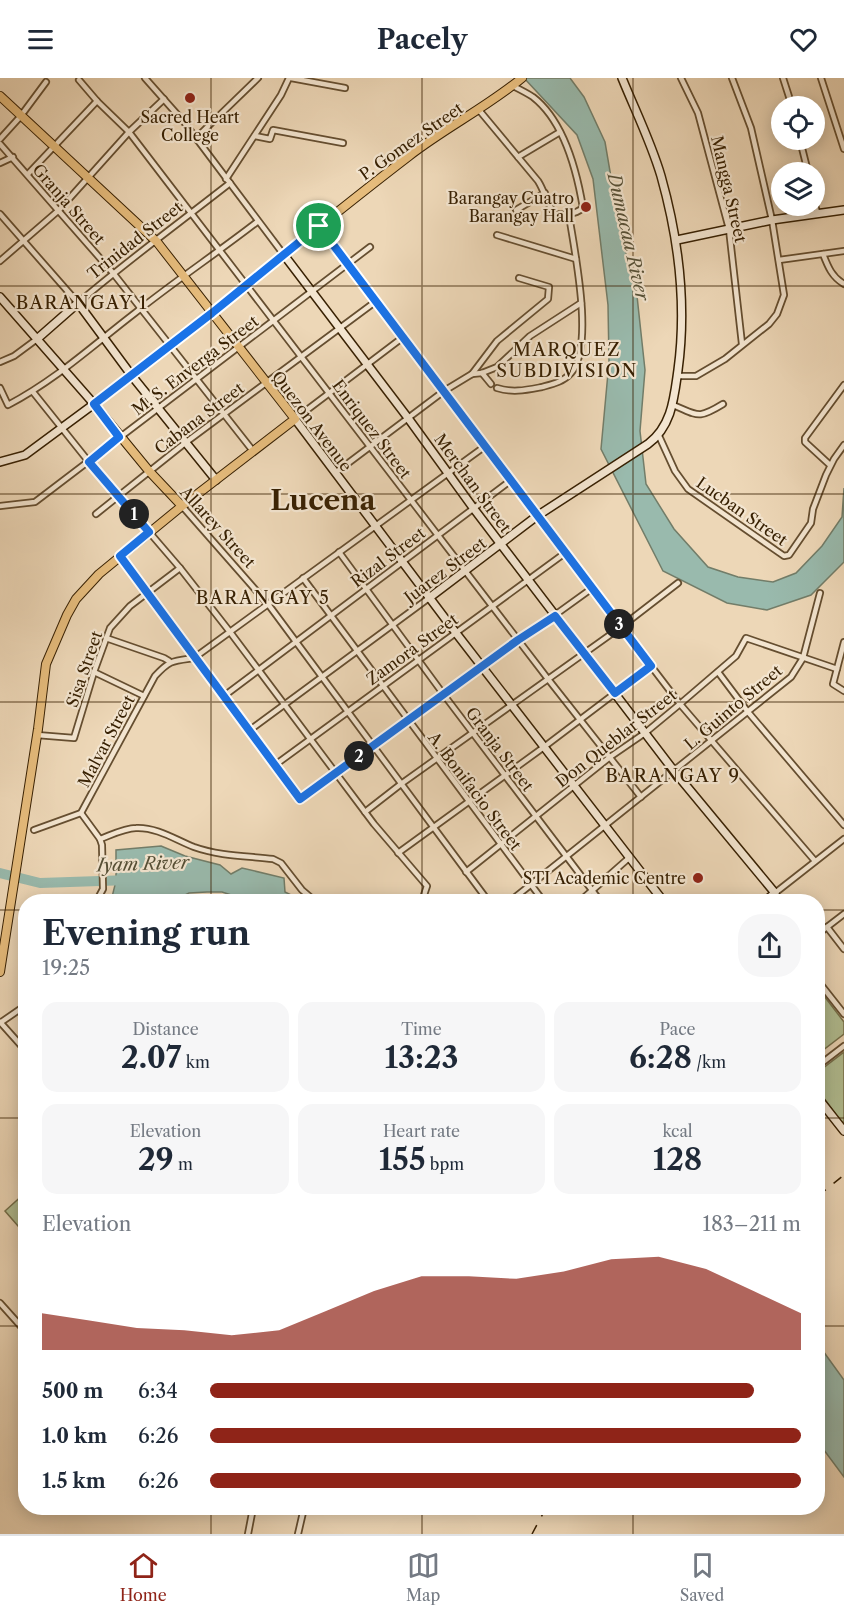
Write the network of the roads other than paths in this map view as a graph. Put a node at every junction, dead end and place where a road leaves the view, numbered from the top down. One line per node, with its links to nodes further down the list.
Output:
1 (145, 78): 16 (street, Merchan Street)
2 (258, 78): 26 (street)
3 (290, 78): 13 (street); 24 (street, Trinidad Street)
4 (522, 78): 12 (main road, P. Gomez Street)
5 (622, 78): 51 (main road)
6 (681, 78): 49 (street, Mangga Street)
7 (732, 78): 46 (street)
8 (783, 78): 15 (street)
9 (823, 79): 21 (street)
10 (79, 81): 17 (street, Enriquez Street)
11 (46, 82): 19 (street)
12 (513, 86): 18 (main road, P. Gomez Street); 23 (street)
13 (345, 88)
14 (0, 96): 19 (main road, Quezon Avenue)
15 (789, 96)
16 (164, 99): 22 (street); 26 (street, Merchan Street)
17 (97, 101): 22 (street, Enriquez Street); 29 (street)
18 (478, 110): 32 (street); 48 (main road, P. Gomez Street)
19 (20, 117): 25 (street); 29 (main road, Quezon Avenue)
20 (844, 125): 21 (street)
21 (837, 128): 30 (street)
22 (129, 132): 35 (street); 43 (street, Enriquez Street)
23 (560, 132): 32 (street); 44 (street)
24 (255, 136): 27 (street); 36 (street, Trinidad Street)
25 (0, 139)
26 (195, 139): 36 (street, Merchan Street)
27 (343, 142)
28 (0, 144): 31 (street, Granja Street)
29 (55, 148): 34 (street); 35 (main road, Quezon Avenue)
30 (844, 149)
31 (13, 157): 33 (street); 34 (street, Granja Street)
32 (518, 157): 37 (street)
33 (0, 163)
34 (28, 174): 38 (street, Granja Street)
35 (89, 178): 38 (street); 53 (main road, Quezon Avenue)
36 (228, 181): 43 (street, Trinidad Street); 47 (street, Merchan Street)
37 (545, 193): 39 (street); 44 (street)
38 (59, 210): 52 (street); 63 (street, Granja Street)
39 (516, 210)
40 (844, 210): 41 (main road)
41 (825, 211)
42 (0, 213): 52 (street)
43 (191, 214): 53 (street, Trinidad Street); 55 (street, Enriquez Street)
44 (569, 215): 59 (street)
45 (794, 216): 46 (main road)
46 (772, 220): 49 (main road); 60 (street)
47 (258, 222): 55 (street); 58 (street, Merchan Street)
48 (319, 226): 58 (main road, P. Gomez Street); 62 (street)
49 (729, 230): 51 (main road); 80 (street, Mangga Street)
50 (497, 235): 59 (street)
51 (677, 240): 90 (main road)
52 (23, 242): 61 (street); 71 (street)
53 (157, 242): 63 (street, Trinidad Street); 64 (main road, Quezon Avenue)
54 (370, 248): 62 (street, M. S. Enverga Street)
55 (220, 250): 64 (street); 67 (street, Enriquez Street)
56 (844, 251): 57 (street)
57 (823, 254): 60 (street); 66 (street)
58 (284, 255): 67 (main road, P. Gomez Street); 68 (main road, Merchan Street)
59 (576, 259): 72 (street)
60 (779, 260): 80 (street)
61 (0, 261)
62 (347, 265): 68 (street, M. S. Enverga Street); 70 (street)
63 (113, 273): 71 (street, Trinidad Street); 73 (street, Granja Street)
64 (183, 277): 73 (street); 74 (main road, Quezon Avenue)
65 (519, 278): 88 (street)
66 (844, 284)
67 (247, 285): 74 (main road, P. Gomez Street); 75 (street, Enriquez Street)
68 (312, 292): 75 (street, M. S. Enverga Street); 76 (main road, Merchan Street)
69 (0, 297): 79 (main road, Allarey Street)
70 (375, 302): 76 (street, Cabana Street); 78 (street)
71 (78, 303): 77 (main road); 79 (main road, Trinidad Street)
72 (581, 303): 87 (street); 96 (street)
73 (140, 309): 77 (street); 81 (street, Granja Street)
74 (212, 313): 81 (main road, P. Gomez Street); 82 (main road, Quezon Avenue)
75 (274, 321): 82 (street, M. S. Enverga Street); 83 (street, Enriquez Street)
76 (339, 329): 83 (street, Cabana Street); 85 (main road, Merchan Street)
77 (105, 336): 86 (street); 89 (main road)
78 (402, 338): 85 (street); 97 (street)
79 (37, 339): 84 (street, Trinidad Street); 86 (main road, Allarey Street)
80 (742, 344): 90 (street)
81 (170, 345): 89 (main road, P. Gomez Street); 91 (street, Granja Street)
82 (238, 348): 91 (street, M. S. Enverga Street); 92 (main road, Quezon Avenue)
83 (301, 356): 92 (street, Cabana Street); 99 (street, Enriquez Street)
84 (0, 362)
85 (367, 364): 99 (street); 105 (main road, Merchan Street)
86 (65, 370): 98 (street); 100 (main road, Allarey Street)
87 (482, 373): 88 (street); 93 (street)
88 (472, 374): 97 (street)
89 (132, 375): 100 (main road, P. Gomez Street); 103 (main road)
90 (677, 376): 102 (main road)
91 (196, 379): 103 (street, M. S. Enverga Street); 104 (street, Granja Street)
92 (267, 382): 104 (street, Cabana Street); 106 (main road, Quezon Avenue)
93 (491, 384)
94 (844, 385): 117 (street)
95 (0, 388): 98 (street)
96 (497, 388)
97 (444, 391): 105 (street); 113 (street)
98 (33, 392): 107 (street)
99 (329, 393): 106 (street); 111 (street, Enriquez Street)
100 (94, 404): 107 (main road, P. Gomez Street); 109 (main road, Allarey Street)
101 (723, 404): 102 (street)
102 (673, 405): 108 (main road)
103 (159, 408): 109 (street, M. S. Enverga Street); 110 (main road)
104 (225, 414): 110 (street, Cabana Street); 114 (street, Granja Street)
105 (408, 418): 111 (street); 120 (main road, Merchan Street)
106 (295, 419): 114 (main road); 119 (main road, Quezon Avenue)
107 (63, 428): 115 (main road, P. Gomez Street); 116 (street)
108 (659, 436): 117 (street, Lucban Street); 129 (main road, Juarez Street)
109 (119, 437): 116 (street, M. S. Enverga Street); 118 (main road, Allarey Street)
110 (185, 443): 118 (street, Cabana Street); 121 (main road)
111 (370, 445): 119 (street); 124 (street, Enriquez Street)
112 (844, 445): 117 (street, Lucban Street)
113 (484, 447): 120 (street); 122 (street)
114 (253, 451): 121 (main road)
115 (0, 462)
116 (89, 462): 123 (street); 125 (street, M. S. Enverga Street)
117 (830, 465)
118 (149, 471): 123 (street, Cabana Street); 126 (main road, Allarey Street)
119 (335, 473): 130 (main road, Quezon Avenue)
120 (448, 473): 124 (street); 127 (main road, Merchan Street)
121 (216, 480): 126 (main road)
122 (510, 482): 127 (street, Rizal Street); 129 (street)
123 (118, 496): 128 (street, Cabana Street); 131 (street)
124 (411, 501): 130 (street); 132 (street, Enriquez Street)
125 (0, 506)
126 (182, 506): 131 (main road); 148 (street, Allarey Street)
127 (474, 509): 132 (street, Rizal Street); 133 (main road, Merchan Street)
128 (96, 513)
129 (537, 516): 133 (main road, Juarez Street); 135 (street)
130 (376, 526): 134 (street); 137 (main road, Quezon Avenue)
131 (149, 532): 136 (main road); 138 (street)
132 (438, 535): 137 (street, Rizal Street); 139 (street, Enriquez Street)
133 (501, 544): 139 (main road, Juarez Street); 141 (main road, Merchan Street)
134 (339, 552): 140 (street); 143 (street, Granja Street)
135 (565, 553): 141 (street, Zamora Street); 144 (street)
136 (120, 556): 145 (street); 190 (main road)
137 (403, 561): 143 (street, Rizal Street); 147 (main road, Quezon Avenue)
138 (180, 568): 145 (street, Sisa Street); 154 (street)
139 (466, 571): 147 (main road, Juarez Street); 149 (street, Enriquez Street)
140 (303, 578): 148 (street); 150 (street, A. Bonifacio Street)
141 (527, 579): 149 (street, Zamora Street); 151 (main road, Merchan Street)
142 (678, 583): 153 (street)
143 (367, 588): 150 (street, Rizal Street); 152 (street, Granja Street)
144 (591, 589): 151 (street); 153 (street)
145 (147, 593): 156 (street, Sisa Street); 162 (street)
146 (820, 593): 163 (street, L. Guinto Street)
147 (429, 598): 152 (street, Juarez Street); 155 (main road, Quezon Avenue)
148 (268, 604): 154 (street); 158 (street, Allarey Street)
149 (491, 606): 155 (street, Zamora Street); 157 (street, Enriquez Street)
150 (331, 616): 158 (street, Rizal Street); 160 (street, A. Bonifacio Street)
151 (555, 616): 157 (street); 161 (main road, Merchan Street)
152 (393, 625): 160 (street, Juarez Street); 164 (street, Granja Street)
153 (621, 627): 161 (street); 166 (street)
154 (230, 632): 162 (street); 169 (street)
155 (456, 633): 164 (street, Zamora Street); 167 (main road, Quezon Avenue)
156 (106, 638): 165 (street); 170 (street, Sisa Street)
157 (518, 640): 167 (street); 173 (street, Enriquez Street)
158 (296, 641): 169 (street, Rizal Street); 172 (street, Allarey Street)
159 (844, 642): 168 (street)
160 (357, 651): 172 (street, Juarez Street); 174 (street, A. Bonifacio Street)
161 (584, 653): 173 (street); 176 (main road, Merchan Street)
162 (194, 658): 165 (street); 179 (street)
163 (803, 658): 168 (street); 171 (street, Don Queblar Street); 184 (street, L. Guinto Street)
164 (418, 660): 174 (street, Zamora Street); 177 (street, Granja Street)
165 (170, 662): 178 (street, Malvar Street)
166 (651, 666): 176 (street); 181 (street)
167 (483, 667): 177 (street); 182 (main road, Quezon Avenue)
168 (837, 669): 175 (street)
169 (259, 670): 179 (street, Rizal Street); 180 (street)
170 (94, 672): 178 (street); 190 (street, Sisa Street)
171 (718, 672): 181 (street, Don Queblar Street); 184 (street)
172 (322, 676): 180 (street, Juarez Street); 183 (street, Allarey Street)
173 (548, 679): 182 (street); 185 (street, Enriquez Street)
174 (383, 686): 183 (street, Zamora Street); 186 (street, A. Bonifacio Street)
175 (844, 691)
176 (615, 693): 185 (street); 189 (main road, Merchan Street)
177 (444, 695): 186 (street); 188 (street, Granja Street)
178 (144, 696): 206 (street, Malvar Street)
179 (224, 696): 187 (street)
180 (284, 704): 187 (street, Juarez Street); 191 (street)
181 (680, 704): 189 (street, Don Queblar Street); 192 (street)
182 (512, 705): 188 (street); 194 (main road, Quezon Avenue)
183 (346, 712): 191 (street, Zamora Street); 193 (street, Allarey Street)
184 (748, 712): 192 (street, L. Guinto Street); 209 (street)
185 (580, 720): 194 (street); 195 (street, Enriquez Street)
186 (408, 721): 193 (street); 196 (street, A. Bonifacio Street)
187 (250, 730): 197 (street)
188 (473, 732): 196 (street); 200 (street, Granja Street)
189 (645, 733): 195 (street, Don Queblar Street); 198 (main road, Merchan Street)
190 (37, 735): 233 (main road)
191 (309, 739): 197 (street, Zamora Street); 199 (street)
192 (711, 741): 198 (street, L. Guinto Street); 218 (street)
193 (373, 747): 199 (street); 201 (street, Allarey Street)
194 (544, 747): 200 (street); 202 (main road, Quezon Avenue)
195 (610, 757): 202 (street, Don Queblar Street); 203 (street, Enriquez Street)
196 (436, 759): 201 (street); 204 (street, A. Bonifacio Street)
197 (275, 765): 199 (street)
198 (674, 771): 203 (street, L. Guinto Street); 222 (main road, Merchan Street)
199 (335, 773): 205 (street)
200 (505, 775): 204 (street); 207 (street, Granja Street)
201 (401, 784): 205 (street); 210 (street, Allarey Street)
202 (574, 785): 207 (street, Don Queblar Street); 208 (main road, Quezon Avenue)
203 (641, 797): 208 (street, L. Guinto Street)
204 (468, 802): 210 (street); 214 (street, A. Bonifacio Street)
205 (365, 812): 215 (street)
206 (81, 813): 211 (street, Malvar Street); 212 (street)
207 (536, 816): 214 (street, Don Queblar Street); 216 (street, Granja Street)
208 (606, 825): 216 (street, L. Guinto Street); 217 (main road, Quezon Avenue)
209 (844, 825)
210 (432, 828): 215 (street); 219 (street, Allarey Street)
211 (34, 830)
212 (100, 839): 223 (street); 224 (street)
213 (844, 839): 218 (street)
214 (500, 845): 219 (street, Don Queblar Street); 220 (street, A. Bonifacio Street)
215 (398, 853): 225 (street)
216 (566, 856): 220 (street, L. Guinto Street); 221 (street, Granja Street)
217 (630, 857): 221 (street); 231 (main road, Quezon Avenue)
218 (815, 861): 222 (street)
219 (466, 872): 226 (street, Allarey Street)
220 (531, 884): 227 (street, L. Guinto Street); 228 (street, A. Bonifacio Street)
221 (592, 890): 229 (street); 230 (street, Granja Street)
222 (775, 893)
223 (100, 894)
224 (307, 894)
225 (426, 894)
226 (483, 894)
227 (519, 894)
228 (538, 894)
229 (588, 894)
230 (595, 894)
231 (658, 894)
232 (844, 914): 234 (street)
233 (4, 927): 236 (main road)
234 (827, 927): 235 (street)
235 (844, 949)
236 (0, 972)
237 (825, 990): 239 (street)
238 (18, 1010): 240 (street)
239 (844, 1014)
240 (0, 1022): 241 (street)
241 (18, 1042)
242 (844, 1046): 243 (street)
243 (825, 1061)
244 (825, 1107): 245 (main road)
245 (844, 1131)
246 (0, 1303): 247 (street)
247 (18, 1323)
248 (252, 1515): 250 (street)
249 (302, 1515): 251 (street)
250 (248, 1534)
251 (298, 1534)

